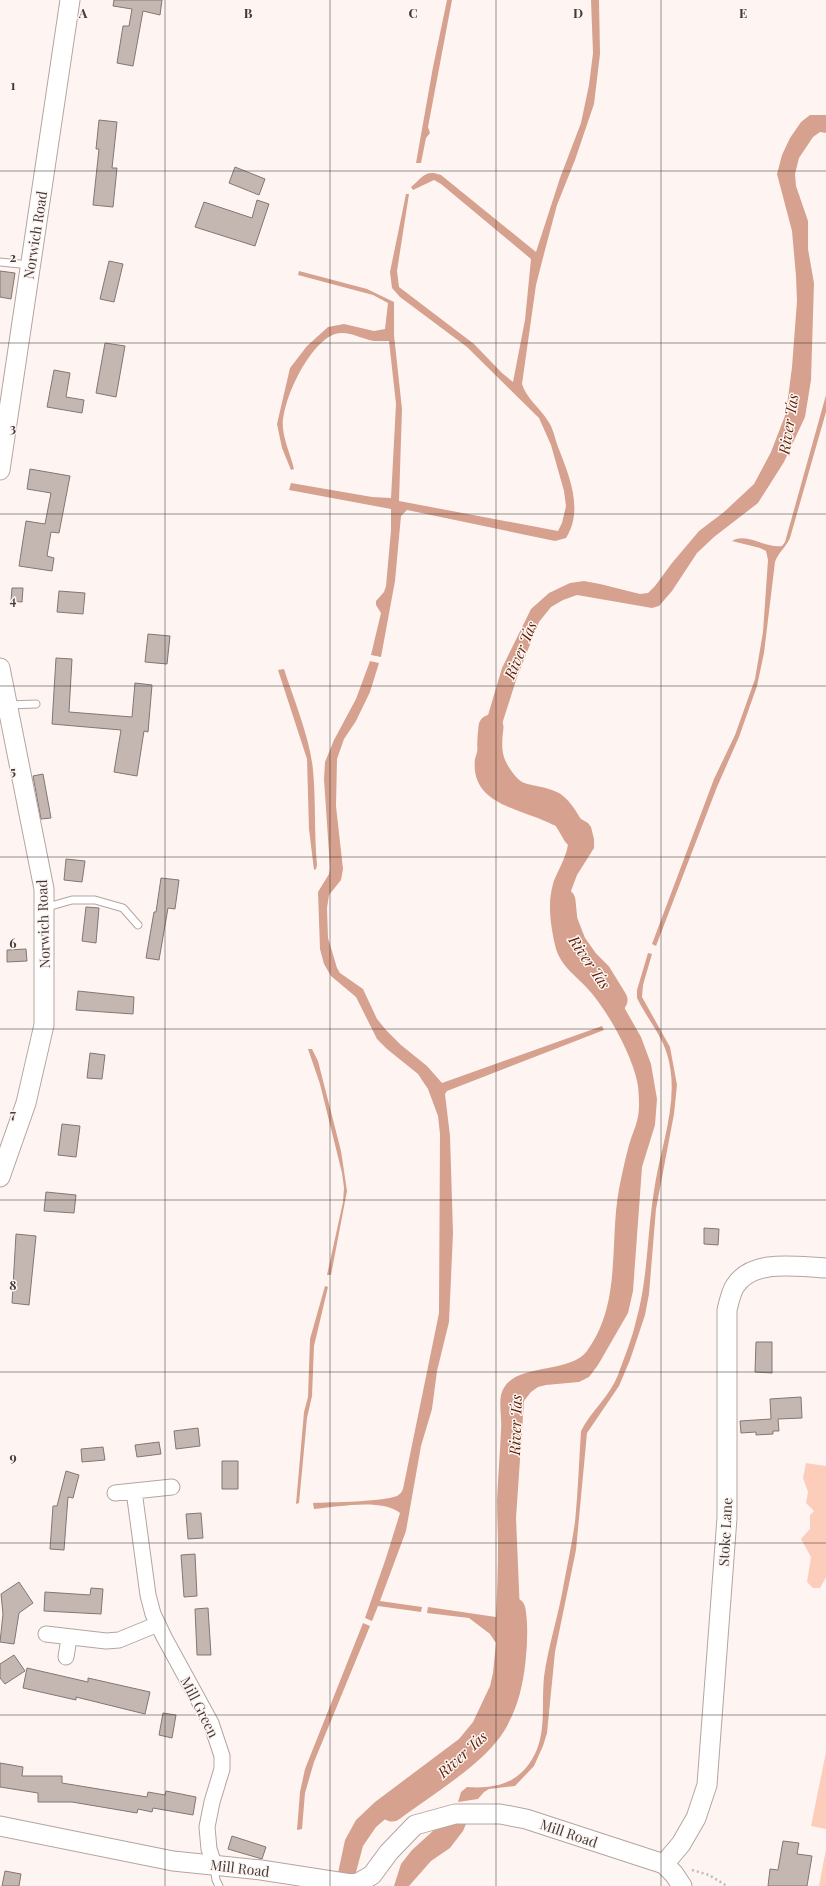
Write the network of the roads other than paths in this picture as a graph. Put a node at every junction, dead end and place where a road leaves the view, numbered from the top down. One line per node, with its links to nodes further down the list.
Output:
1 (70, 0): 3 (street, Norwich Road)
2 (0, 262): 3 (lane)
3 (30, 265): 4 (street, Norwich Road)
4 (0, 470)
5 (0, 668): 7 (street, Norwich Road)
6 (36, 704): 7 (lane)
7 (8, 705): 8 (street, Norwich Road)
8 (44, 908): 9 (lane); 10 (street, Norwich Road)
9 (138, 925)
10 (0, 1177)
11 (826, 1268): 21 (street, Stoke Lane)
12 (172, 1486): 13 (street)
13 (134, 1491): 14 (street); 15 (street, Mill Green)
14 (116, 1493)
15 (158, 1624): 17 (street); 20 (street, Mill Green)
16 (46, 1634): 17 (street)
17 (69, 1638): 18 (street)
18 (66, 1658)
19 (0, 1826): 20 (street, Mill Road)
20 (214, 1864): 21 (street, Mill Road); 22 (lane)
21 (673, 1875)
22 (218, 1886)

